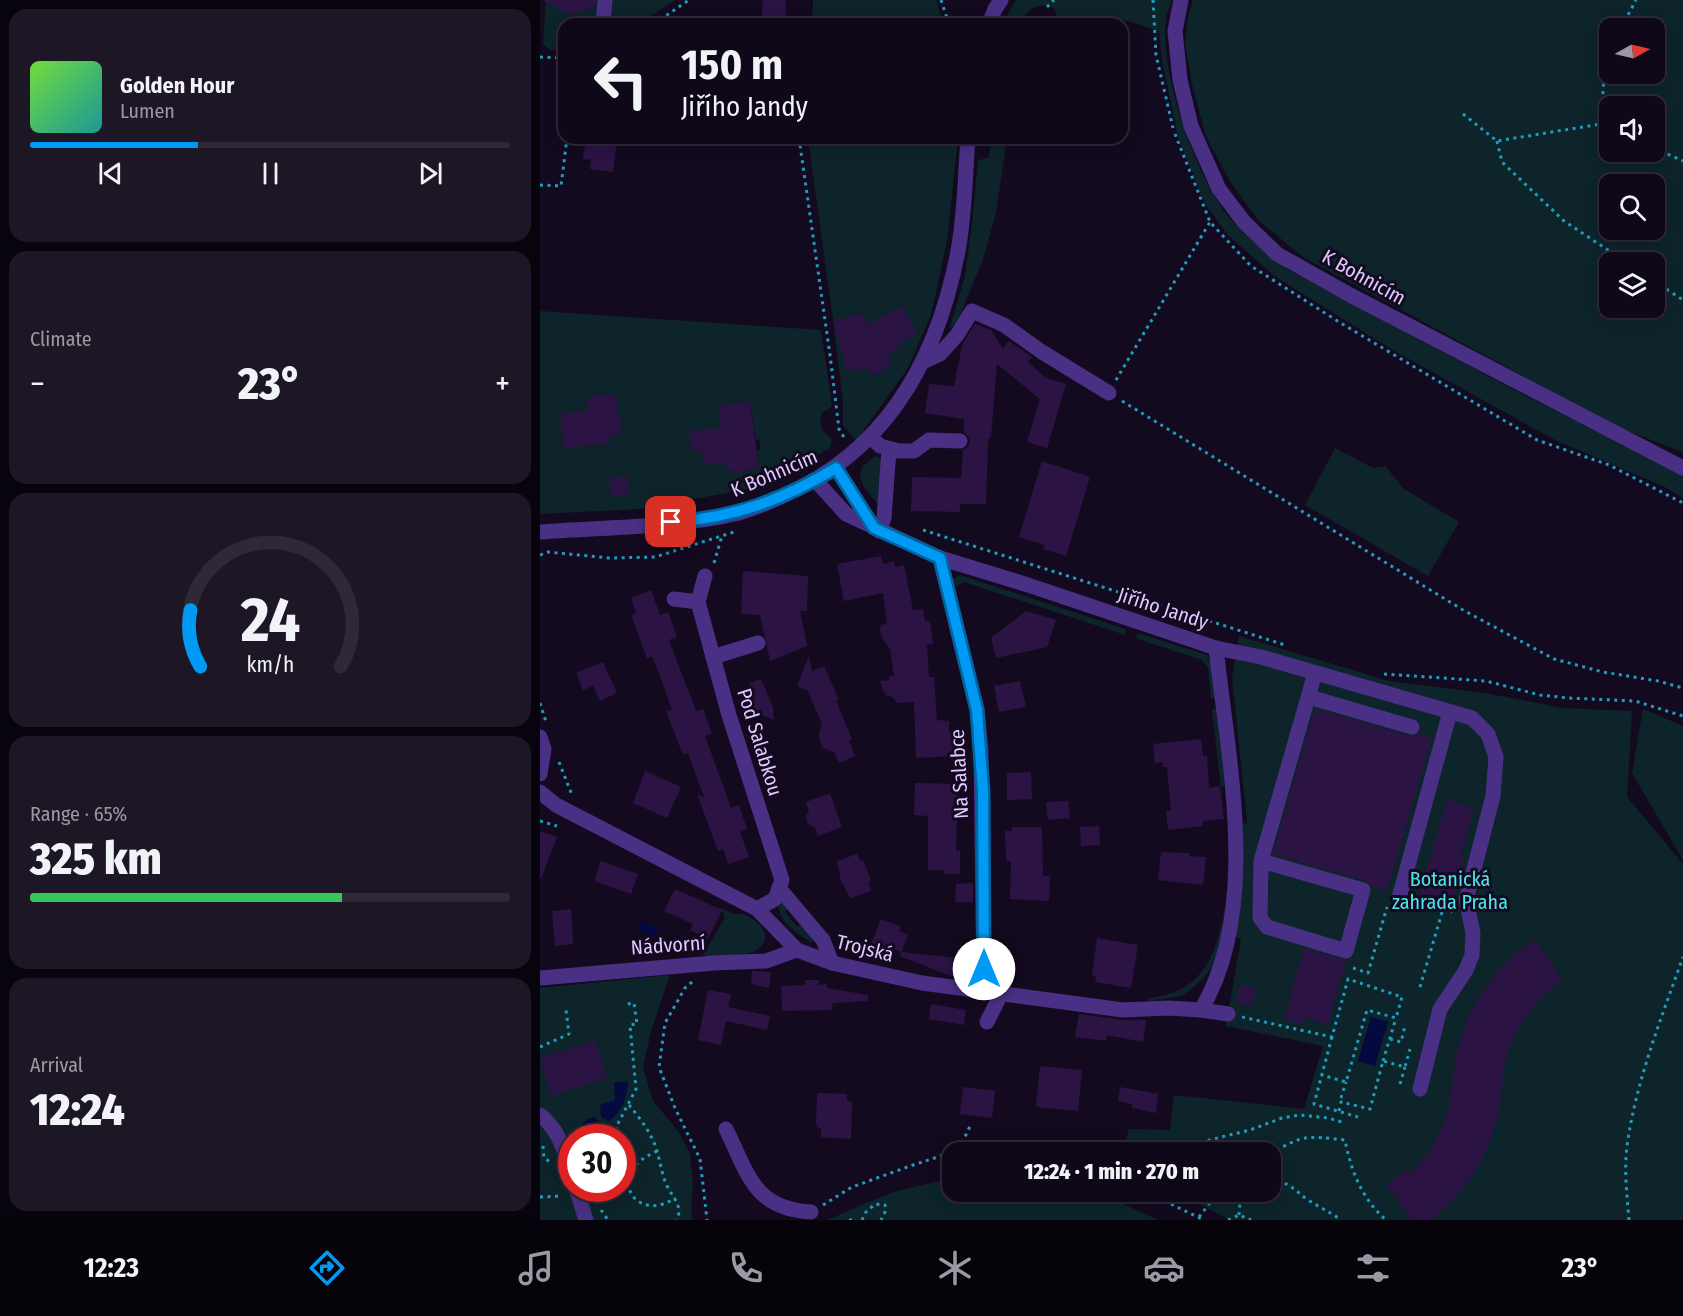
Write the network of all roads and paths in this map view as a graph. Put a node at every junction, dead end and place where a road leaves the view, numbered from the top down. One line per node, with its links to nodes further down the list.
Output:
1 (604, 0): 9 (street)
2 (689, 0): 10 (path)
3 (941, 0): 11 (path)
4 (1001, 0): 12 (street)
5 (1054, 0): 8 (path)
6 (1181, 0): 35 (street, K Bohnicím)
7 (1636, 0): 13 (path)
8 (1047, 7)
9 (603, 18)
10 (663, 18)
11 (947, 18)
12 (992, 18)
13 (1626, 18)
14 (540, 57): 15 (path)
15 (558, 58)
16 (1463, 114): 18 (path)
17 (1599, 123): 18 (path)
18 (1497, 141): 25 (path)
19 (566, 144): 24 (path)
20 (799, 144): 33 (path)
21 (967, 144): 28 (street, K Bohnicím)
22 (1665, 153): 23 (path)
23 (1683, 161)
24 (540, 185)
25 (1611, 252)
26 (1665, 288): 27 (path)
27 (1683, 300)
28 (923, 362): 29 (street); 30 (street, K Bohnicím)
29 (1109, 393): 37 (path); 54 (path)
30 (871, 437): 32 (street); 33 (street, K Bohnicím)
31 (960, 441): 32 (street)
32 (889, 450): 38 (street)
33 (854, 453): 34 (street, K Bohnicím)
34 (836, 468): 36 (street, K Bohnicím); 38 (street)
35 (1683, 468)
36 (816, 481): 38 (street, Jiřího Jandy); 41 (street, K Bohnicím)
37 (1683, 503)
38 (879, 526): 44 (street, Jiřího Jandy)
39 (919, 529): 49 (path)
40 (741, 530): 42 (path)
41 (540, 532)
42 (722, 536): 43 (path); 45 (path)
43 (540, 555)
44 (940, 558): 50 (street, Jiřího Jandy); 80 (street, Na Salabce)
45 (705, 576): 47 (street)
46 (674, 599): 47 (street)
47 (698, 602): 51 (street, Pod Salabkou)
48 (759, 643): 51 (street)
49 (1286, 645)
50 (1216, 648): 52 (street); 83 (street, Jiřího Jandy)
51 (713, 657): 67 (street, Pod Salabkou)
52 (1315, 673): 55 (street); 57 (street)
53 (1377, 673): 58 (path)
54 (1683, 688)
55 (1309, 697): 60 (street); 66 (street)
56 (540, 704): 59 (path)
57 (1450, 712): 68 (street); 72 (street)
58 (1683, 716)
59 (546, 723)
60 (1412, 727)
61 (540, 737): 63 (street)
62 (559, 762): 65 (path)
63 (540, 774)
64 (540, 792): 70 (street, Trojská)
65 (575, 801)
66 (1261, 861): 66 (street)
67 (779, 888): 70 (street); 76 (street)
68 (1393, 902): 77 (path)
69 (1418, 902): 71 (path)
70 (757, 909): 73 (street, Trojská)
71 (1443, 909): 72 (path); 79 (path)
72 (1467, 909): 98 (street)
73 (797, 950): 75 (street, Nádvorní); 76 (street, Trojská)
74 (1683, 957): 139 (path)
75 (714, 963): 78 (street, Nádvorní); 129 (path)
76 (832, 963): 80 (street, Trojská)
77 (1353, 968)
78 (540, 978)
79 (1420, 987)
80 (984, 992): 81 (street, Trojská)
81 (1001, 994): 83 (street, Trojská); 87 (street)
82 (627, 1004): 100 (path)
83 (1201, 1010): 85 (street, Trojská)
84 (566, 1011): 91 (path)
85 (1228, 1014): 89 (path)
86 (1396, 1018): 89 (path); 90 (path); 96 (path)
87 (987, 1022)
88 (1406, 1026): 90 (path)
89 (1332, 1037): 95 (path)
90 (1390, 1039): 93 (path)
91 (540, 1047)
92 (1410, 1049): 94 (path)
93 (1383, 1061): 94 (path); 101 (path)
94 (1405, 1067): 97 (path)
95 (1322, 1075): 96 (path); 101 (path)
96 (1346, 1082): 99 (path)
97 (1400, 1084)
98 (1420, 1089)
99 (1341, 1098)
100 (629, 1105): 105 (path); 112 (path)
101 (1339, 1111): 103 (path)
102 (540, 1116): 108 (street)
103 (1358, 1117)
104 (1342, 1122): 110 (path)
105 (618, 1124)
106 (970, 1126): 109 (path)
107 (726, 1129): 124 (street)
108 (558, 1134)
109 (963, 1142)
110 (1201, 1142)
111 (1281, 1148): 138 (path)
112 (657, 1151): 114 (path); 118 (path)
113 (942, 1156): 124 (path)
114 (636, 1166)
115 (1281, 1181): 137 (path)
116 (558, 1195): 117 (path)
117 (540, 1197)
118 (675, 1198): 119 (path); 128 (path)
119 (636, 1201)
120 (580, 1202): 127 (street)
121 (1167, 1202): 126 (path)
122 (1211, 1202): 126 (path)
123 (1240, 1202): 125 (path)
124 (811, 1212)
125 (1239, 1215): 135 (path); 136 (path)
126 (1199, 1217): 134 (path)
127 (586, 1220)
128 (677, 1220)
129 (707, 1220)
130 (849, 1220): 131 (path)
131 (854, 1220)
132 (862, 1220): 133 (path)
133 (881, 1220)
134 (1204, 1220)
135 (1228, 1220)
136 (1251, 1220)
137 (1341, 1220)
138 (1386, 1220)
139 (1629, 1220)

